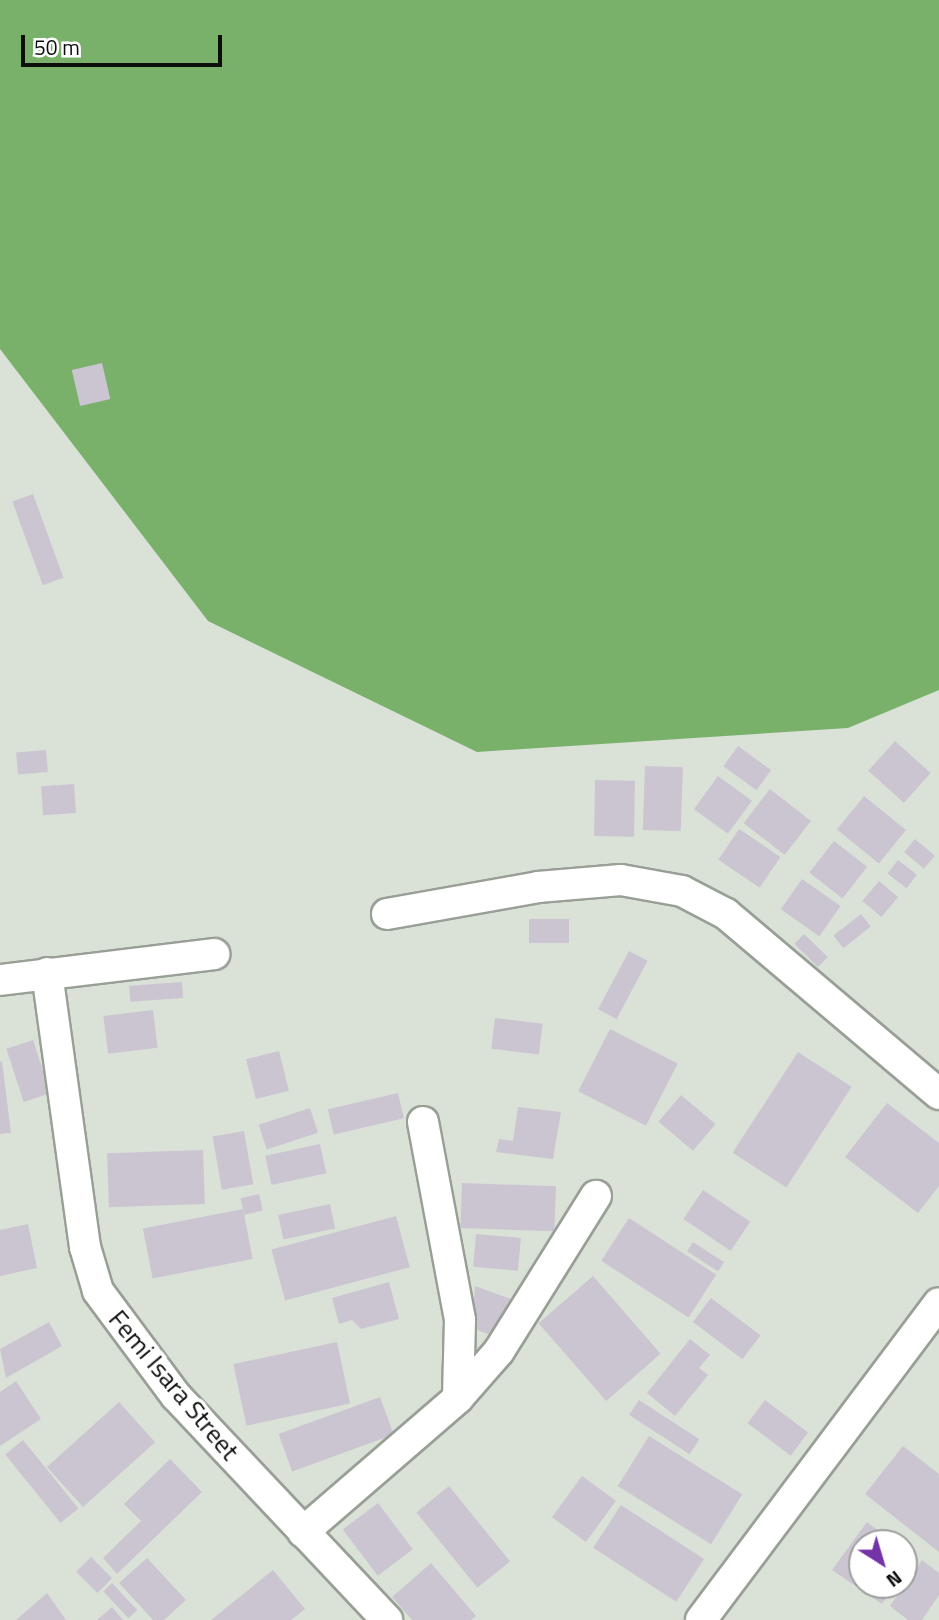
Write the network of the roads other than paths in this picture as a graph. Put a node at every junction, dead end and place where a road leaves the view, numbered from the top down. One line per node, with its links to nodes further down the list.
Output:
1 (387, 914): 5 (street)
2 (214, 954): 3 (street)
3 (47, 973): 4 (street); 10 (street, Femi Isara Street)
4 (0, 981)
5 (939, 1094)
6 (423, 1122): 9 (street)
7 (596, 1196): 9 (street)
8 (939, 1303): 12 (street)
9 (458, 1398): 10 (street)
10 (303, 1532): 11 (street, Femi Isara Street)
11 (387, 1620)
12 (701, 1620)

